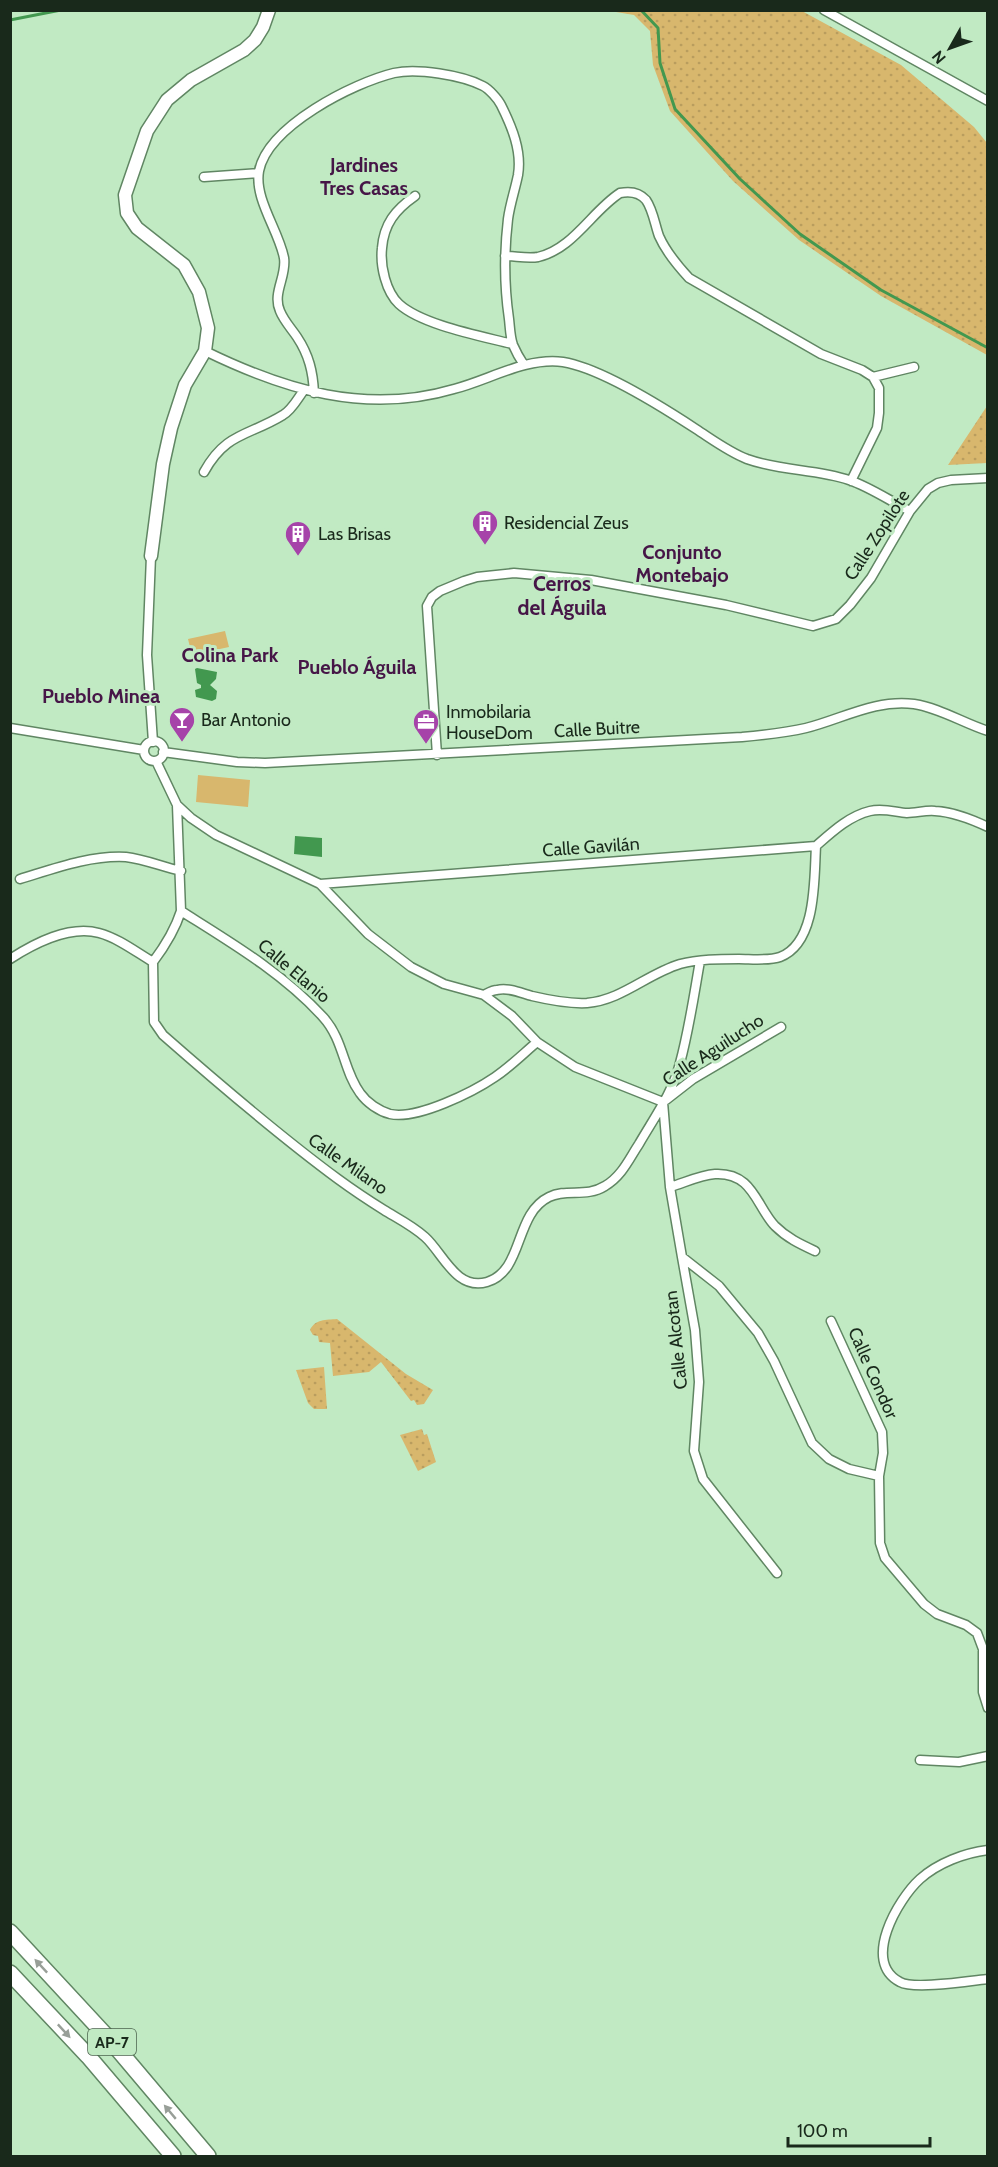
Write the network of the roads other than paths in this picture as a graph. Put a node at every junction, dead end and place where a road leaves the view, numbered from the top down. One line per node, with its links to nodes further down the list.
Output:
1 (269, 10): 9 (street)
2 (824, 10): 3 (street)
3 (987, 101)
4 (258, 173): 5 (street); 7 (street); 14 (street)
5 (204, 177)
6 (415, 196): 8 (street)
7 (505, 255): 8 (street); 12 (street)
8 (512, 344): 10 (street)
9 (205, 351): 13 (street); 19 (street)
10 (524, 365): 14 (street); 17 (street)
11 (914, 367): 12 (street)
12 (873, 377): 17 (street)
13 (304, 390): 14 (street); 15 (street)
14 (314, 393)
15 (204, 472)
16 (987, 478): 18 (street, Calle Zopilote)
17 (851, 481): 18 (street)
18 (910, 511): 25 (street, Calle Zopilote)
19 (151, 556): 22 (street)
20 (10, 728): 23 (street)
21 (987, 731): 25 (street, Calle Buitre)
22 (153, 742): 23 (street); 24 (street)
23 (144, 750): 26 (street)
24 (163, 752): 25 (street, Calle Buitre); 26 (street)
25 (437, 755)
26 (156, 761): 27 (street)
27 (177, 805): 30 (street); 32 (street)
28 (987, 827): 29 (street)
29 (816, 846): 32 (street, Calle Gavilán); 35 (street)
30 (181, 871): 31 (street); 33 (street)
31 (20, 879)
32 (320, 884): 37 (street)
33 (181, 910): 36 (street); 39 (street, Calle Elanio)
34 (10, 959): 36 (street)
35 (700, 961): 37 (street); 40 (street, Calle Milano)
36 (153, 962): 40 (street, Calle Milano)
37 (484, 995): 39 (street)
38 (781, 1027): 40 (street, Calle Aguilucho)
39 (537, 1042): 40 (street)
40 (663, 1102): 41 (street, Calle Alcotan)
41 (670, 1187): 42 (street); 43 (street, Calle Alcotan)
42 (815, 1251)
43 (682, 1257): 45 (street); 46 (street, Calle Alcotan)
44 (831, 1321): 45 (street, Calle Condor)
45 (879, 1476): 47 (street, Calle Condor)
46 (777, 1573)
47 (987, 1708)
48 (987, 1756): 49 (street)
49 (920, 1760)
50 (987, 1850): 53 (street)
51 (10, 1932): 55 (highway, AP-7, one-way to 51)
52 (10, 1972): 54 (highway, AP-7, one-way to 54)
53 (987, 1979)
54 (174, 2157)
55 (208, 2157)

